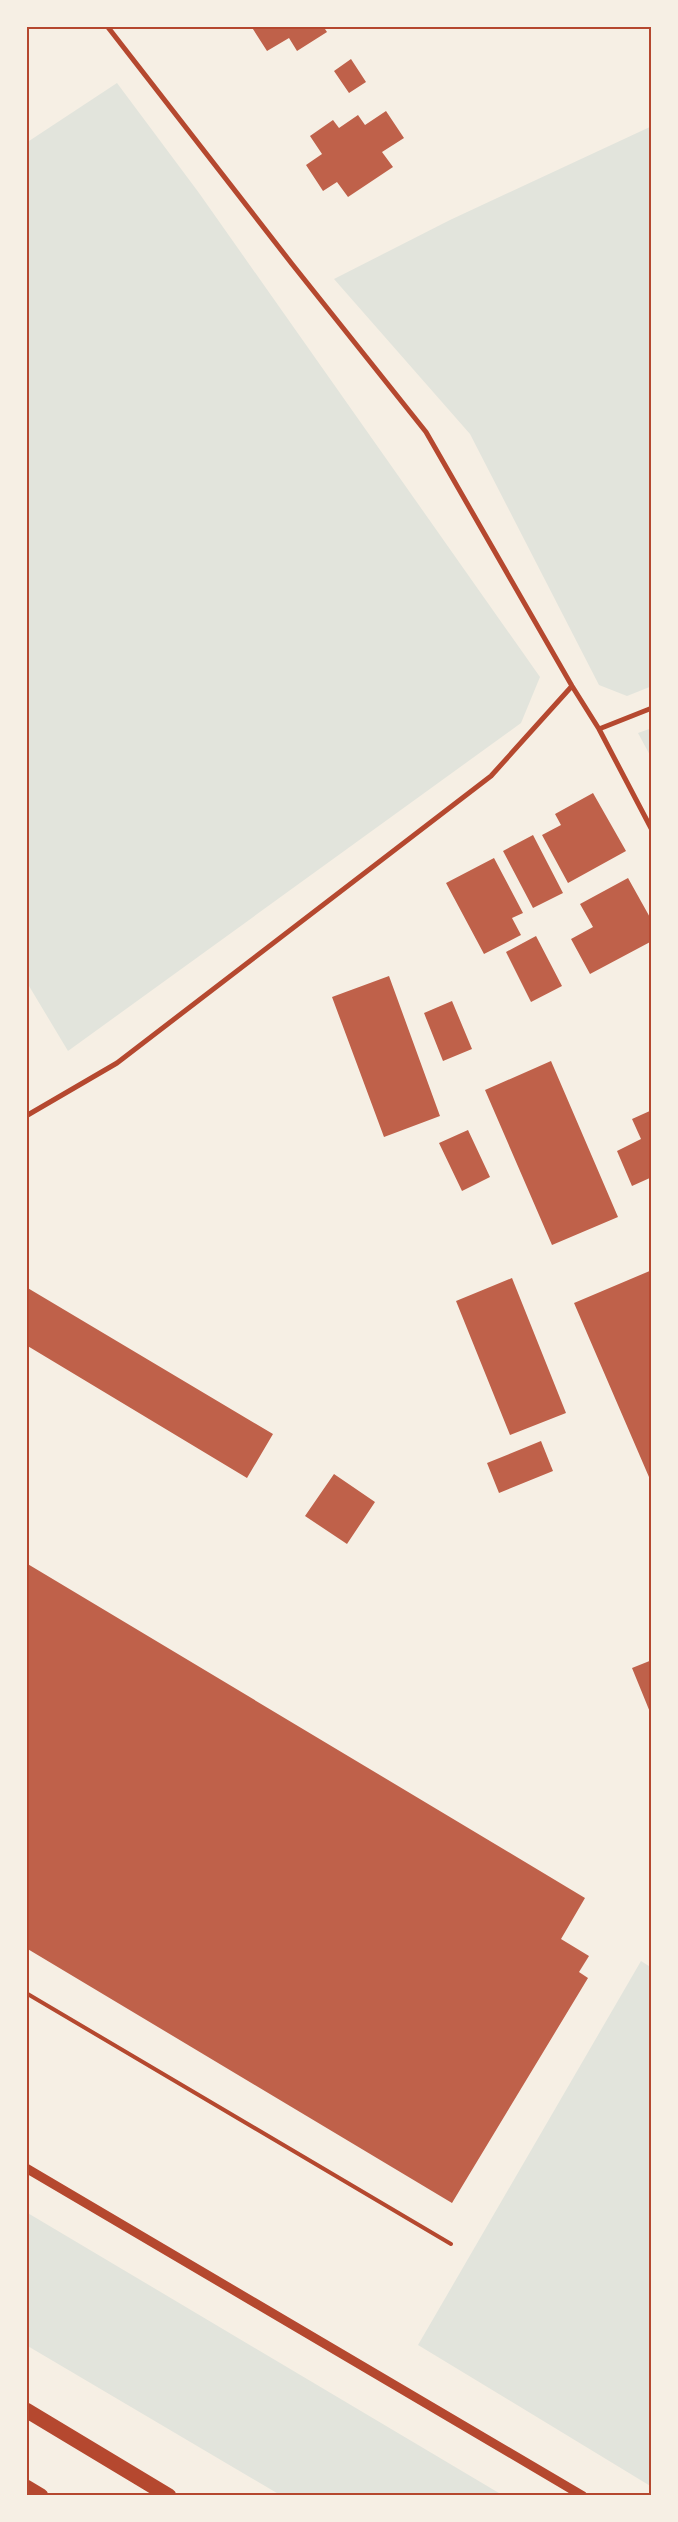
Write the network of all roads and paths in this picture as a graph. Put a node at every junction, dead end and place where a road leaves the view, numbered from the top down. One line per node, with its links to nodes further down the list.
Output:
1 (107, 26): 2 (street)
2 (572, 686): 4 (street); 6 (street)
3 (652, 708): 4 (street)
4 (599, 730): 5 (street)
5 (652, 830)
6 (26, 1116)
7 (26, 1993): 9 (lane)
8 (26, 2168): 14 (street)
9 (451, 2244)
10 (26, 2410): 13 (highway)
11 (26, 2487): 12 (highway)
12 (41, 2496)
13 (169, 2496)
14 (583, 2496)

